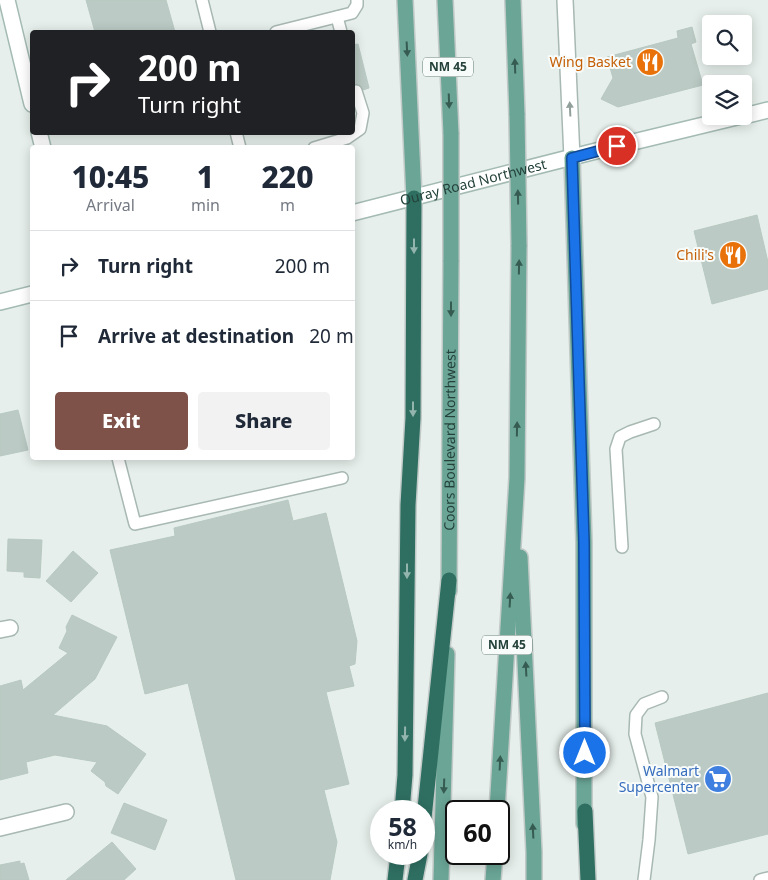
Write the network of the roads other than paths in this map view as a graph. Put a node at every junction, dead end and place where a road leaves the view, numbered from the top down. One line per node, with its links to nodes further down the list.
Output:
1 (8, 0): 13 (street)
2 (202, 0): 9 (lane)
3 (357, 0): 8 (lane)
4 (405, 0): 21 (main road, one-way to 21)
5 (445, 0): 30 (main road, Coors Boulevard Northwest / NM 45, one-way to 30, bridge)
6 (513, 0): 28 (main road, NM 45, one-way to 6, bridge)
7 (565, 0): 20 (street, one-way to 7)
8 (337, 17): 10 (lane); 11 (lane)
9 (210, 30)
10 (284, 30)
11 (340, 30)
12 (356, 91): 17 (lane)
13 (30, 95)
14 (768, 110): 15 (street, Ouray Road Northwest)
15 (752, 114)
16 (706, 125): 20 (street, Ouray Road Northwest)
17 (355, 132)
18 (351, 135): 19 (lane)
19 (324, 145)
20 (572, 158): 21 (street, Ouray Road Northwest); 35 (main road)
21 (414, 198): 22 (street, Ouray Road Northwest); 32 (highway, one-way to 32)
22 (355, 212)
23 (30, 294): 24 (street)
24 (0, 302)
25 (654, 424): 29 (lane)
26 (119, 460): 27 (lane)
27 (342, 478)
28 (517, 478): 34 (main road, NM 45, one-way to 28); 46 (main road, one-way to 28)
29 (622, 546)
30 (449, 580): 33 (highway); 44 (main road, Coors Boulevard Northwest / NM 45, one-way to 44)
31 (662, 697): 49 (lane)
32 (403, 800)
33 (426, 800)
34 (498, 800)
35 (585, 811): 47 (main road); 48 (highway)
36 (66, 812): 37 (street)
37 (0, 828)
38 (397, 865): 42 (highway)
39 (418, 865): 43 (highway)
40 (494, 865): 45 (main road)
41 (768, 878): 50 (lane)
42 (395, 880)
43 (415, 880)
44 (441, 880)
45 (493, 880)
46 (534, 880)
47 (580, 880)
48 (588, 880)
49 (644, 880)
50 (760, 880)

